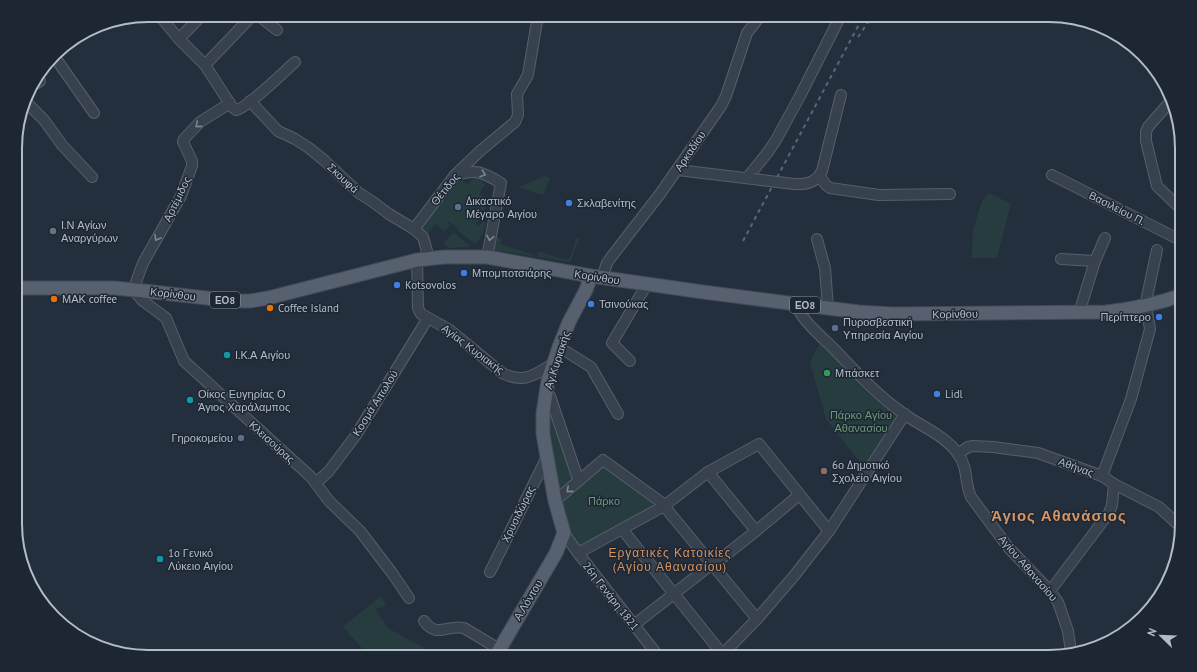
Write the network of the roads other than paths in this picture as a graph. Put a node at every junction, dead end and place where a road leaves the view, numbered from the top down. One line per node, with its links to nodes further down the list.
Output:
1 (165, 22): 9 (street)
2 (195, 22): 9 (street)
3 (246, 22): 12 (street)
4 (267, 22): 8 (street)
5 (537, 22): 20 (street, Θέτιδος)
6 (756, 22): 19 (street, Αρκαδίου)
7 (837, 22): 24 (street)
8 (277, 30)
9 (179, 39): 12 (street)
10 (57, 61): 18 (street)
11 (296, 62): 14 (street)
12 (205, 65): 15 (street)
13 (841, 96): 23 (street)
14 (250, 101): 15 (street); 27 (street, Σκουφά)
15 (230, 103): 39 (street, Αρτέμιδος, one-way to 39)
16 (30, 105): 22 (street)
17 (1167, 106): 26 (street)
18 (94, 113)
19 (678, 170): 24 (street); 36 (street, Αρκαδίου)
20 (455, 175): 27 (street, Θέτιδος); 32 (street, one-way to 32)
21 (1052, 175): 28 (street, Βασιλείου Π.)
22 (92, 177)
23 (820, 177): 24 (street, bridge); 25 (street)
24 (750, 179)
25 (950, 194)
26 (1175, 203)
27 (414, 229): 33 (street, Σκουφά)
28 (1175, 237)
29 (1105, 238): 35 (street)
30 (817, 239): 43 (street)
31 (1157, 250): 42 (street)
32 (487, 257): 33 (main road, Κορίνθου / ΕΟ8); 36 (main road, Κορίνθου / ΕΟ8)
33 (423, 259): 39 (main road, Κορίνθου / ΕΟ8); 45 (street, Αγίας Κυριακής)
34 (1061, 259): 35 (street)
35 (1095, 261): 44 (street)
36 (596, 277): 37 (main road, Κορίνθου / ΕΟ8); 46 (main road, Αγ.Κυριακής)
37 (647, 284): 41 (main road, Κορίνθου / ΕΟ8); 47 (street)
38 (22, 288): 39 (main road, Κορίνθου / ΕΟ8)
39 (135, 290): 57 (street, Κλεισούρας)
40 (1175, 297): 42 (main road, Κορίνθου / ΕΟ8)
41 (796, 303): 43 (main road, Κορίνθου / ΕΟ8); 51 (street, Αγίου Αθανασίου)
42 (1145, 306): 44 (main road, Κορίνθου / ΕΟ8); 56 (street)
43 (828, 308): 44 (main road, Κορίνθου / ΕΟ8)
44 (1079, 313)
45 (428, 318): 48 (street, Αγίας Κυριακής); 57 (street, Κοσμά Αιτωλού)
46 (559, 347): 48 (main road, Αγ.Κυριακής); 50 (street)
47 (630, 361)
48 (554, 363): 49 (main road, Αγ.Κυριακής)
49 (546, 390): 53 (main road, Αγ.Κυριακής); 55 (street)
50 (618, 414)
51 (904, 414): 52 (street, Αγίου Αθανασίου); 65 (street)
52 (958, 454): 56 (street, Αθήνας); 70 (street, Αγίου Αθανασίου)
53 (547, 457): 60 (main road, Αγ.Κυριακής); 69 (street, Χρυσιδώρας)
54 (708, 472): 59 (street); 61 (street); 64 (street)
55 (577, 476)
56 (1102, 476): 58 (street, Αθήνας)
57 (316, 483): 72 (street, Κλεισούρας)
58 (1114, 484): 62 (street, Αθήνας); 70 (street)
59 (799, 495): 64 (street); 65 (street)
60 (555, 501): 61 (street, one-way to 60); 66 (main road, Αγ.Κυριακής)
61 (665, 506): 63 (street); 68 (street)
62 (1175, 522)
63 (622, 529): 67 (street); 71 (street)
64 (756, 531): 68 (street)
65 (829, 531): 73 (street)
66 (562, 538): 67 (street, 26η Γενάρη 1821); 78 (main road, Α.Λόντου)
67 (578, 553): 75 (street, 26η Γενάρη 1821)
68 (712, 564): 71 (street); 73 (street)
69 (490, 572)
70 (1050, 591): 76 (street, Αγίου Αθανασίου)
71 (674, 594): 75 (street); 80 (street)
72 (409, 598)
73 (757, 619): 81 (street)
74 (424, 621): 77 (street)
75 (634, 625): 79 (street, 26η Γενάρη 1821)
76 (1071, 648)
77 (493, 650)
78 (499, 650)
79 (654, 650)
80 (716, 650)
81 (727, 650)

